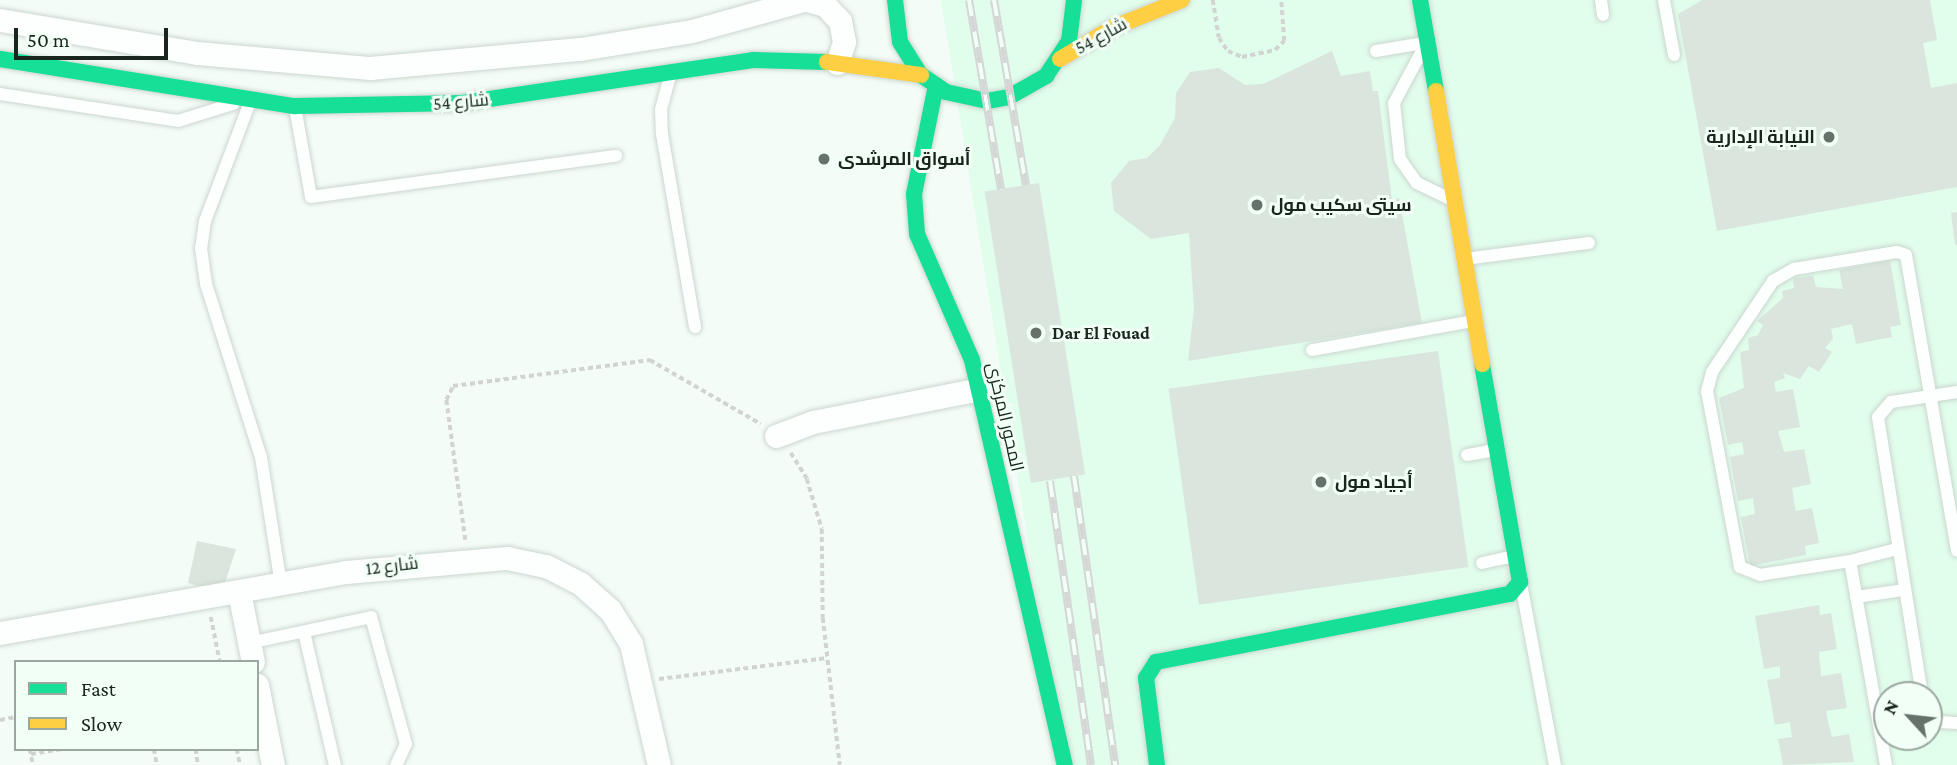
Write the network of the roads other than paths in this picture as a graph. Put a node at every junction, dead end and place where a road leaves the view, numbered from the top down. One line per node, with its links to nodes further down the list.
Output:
1 (805, 0): 10 (street); 16 (street)
2 (895, 0): 18 (street)
3 (1074, 0): 15 (street)
4 (1182, 0): 8 (street, شارع 54)
5 (1420, 0): 11 (street)
6 (1601, 0): 9 (lane)
7 (1664, 0): 13 (lane)
8 (1162, 3): 15 (street, شارع 54)
9 (1603, 15)
10 (0, 20)
11 (1427, 42): 12 (lane); 24 (street); 24 (lane)
12 (1376, 51)
13 (1674, 55)
14 (0, 59): 21 (street, شارع 54)
15 (1060, 59): 19 (street)
16 (837, 62): 17 (street, شارع 54); 18 (street, شارع 54)
17 (671, 72): 22 (street, شارع 54); 28 (lane)
18 (921, 75): 19 (street)
19 (936, 85): 30 (street, المحور المركزى)
20 (0, 94): 21 (lane)
21 (245, 101): 22 (street, شارع 54); 42 (lane)
22 (295, 106): 23 (lane)
23 (616, 156)
24 (1455, 201): 26 (street)
25 (1589, 243): 26 (lane)
26 (1465, 259): 27 (street)
27 (1475, 320): 29 (lane); 34 (street)
28 (695, 327)
29 (1312, 350)
30 (980, 388): 33 (street); 55 (street, المحور المركزى)
31 (1957, 392): 32 (lane)
32 (1930, 396): 36 (lane); 37 (lane); 39 (lane)
33 (776, 436)
34 (1497, 450): 35 (lane); 38 (street)
35 (1467, 455)
36 (1897, 549): 39 (lane); 43 (lane)
37 (1957, 551)
38 (1516, 556): 40 (lane); 41 (street)
39 (1850, 561): 45 (lane)
40 (1482, 562)
41 (1520, 582): 56 (street); 57 (lane)
42 (281, 584): 44 (street, شارع 12); 54 (street, شارع 12)
43 (1904, 590): 45 (lane); 49 (lane)
44 (239, 592): 47 (street, شارع 12); 48 (street)
45 (1856, 597): 58 (lane)
46 (304, 632): 48 (lane); 52 (lane); 53 (lane)
47 (0, 633)
48 (251, 652)
49 (1920, 681)
50 (259, 695): 51 (street)
51 (273, 765)
52 (335, 765)
53 (396, 765)
54 (659, 765)
55 (1065, 765)
56 (1157, 765)
57 (1555, 765)
58 (1886, 765)

